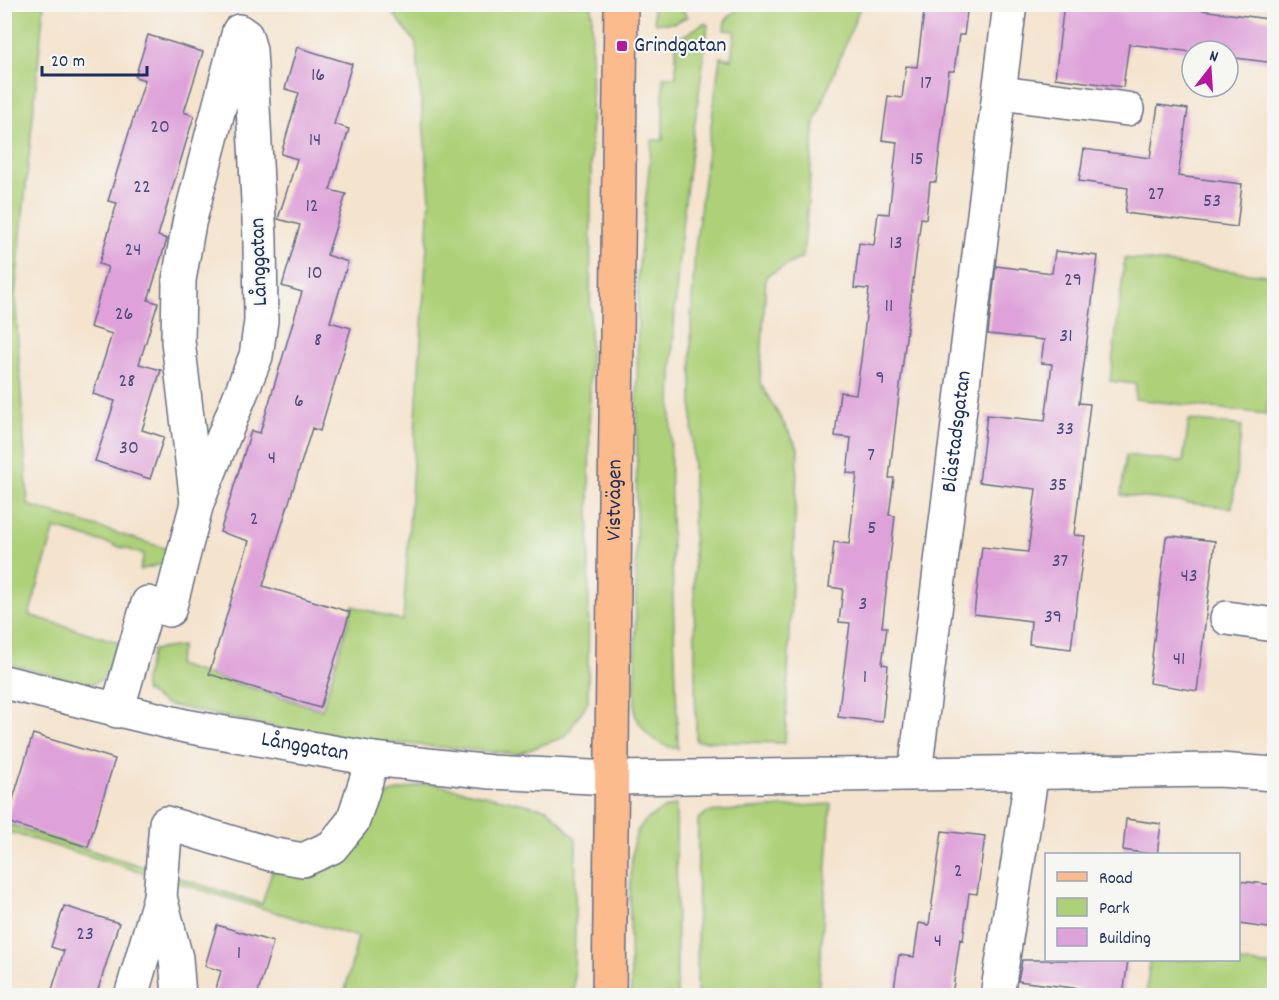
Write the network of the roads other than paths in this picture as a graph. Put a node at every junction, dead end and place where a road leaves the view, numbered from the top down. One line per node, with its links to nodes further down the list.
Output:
1 (621, 4): 16 (main road, Vistvägen)
2 (1009, 12): 3 (street, Blästadsgatan)
3 (1000, 93): 4 (street); 14 (street, Blästadsgatan)
4 (1127, 109)
5 (208, 149): 6 (street); 6 (street, Långgatan); 7 (street, Långgatan)
6 (254, 154): 7 (street, Långgatan)
7 (197, 503): 11 (street, Långgatan)
8 (1227, 618): 9 (street)
9 (1275, 625)
10 (4, 682): 11 (street, Långgatan)
11 (117, 711): 12 (street, Långgatan)
12 (373, 759): 16 (street, Långgatan); 17 (street)
13 (1032, 772): 14 (street); 15 (street); 21 (street)
14 (915, 773): 16 (street)
15 (1275, 774)
16 (611, 778): 20 (main road, Vistvägen)
17 (160, 897): 18 (street); 19 (street)
18 (131, 996)
19 (179, 996)
20 (609, 996)
21 (997, 996)

